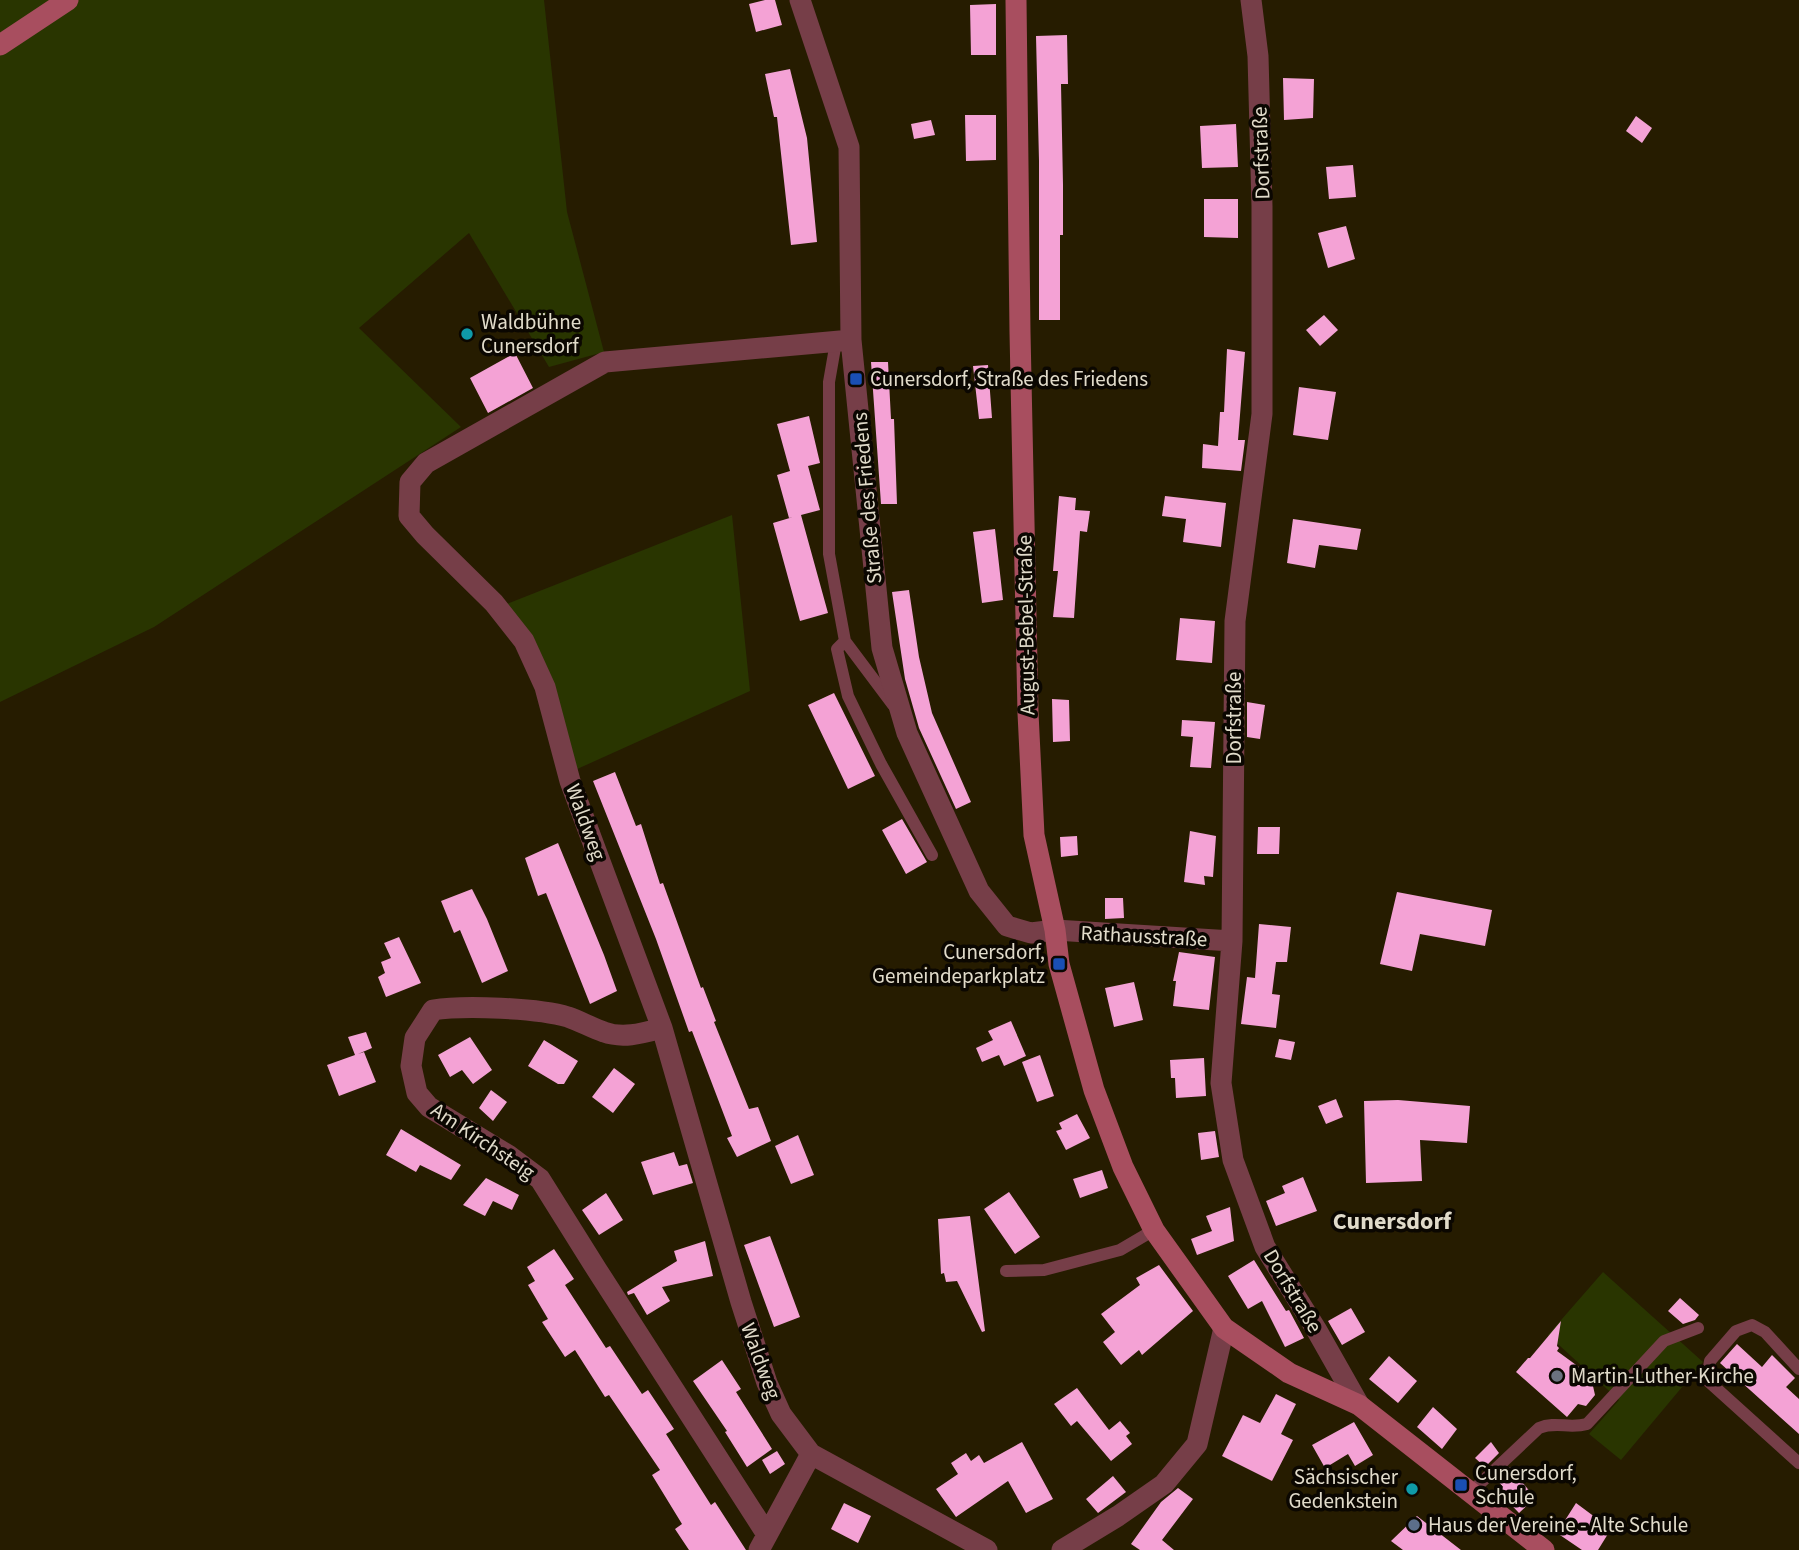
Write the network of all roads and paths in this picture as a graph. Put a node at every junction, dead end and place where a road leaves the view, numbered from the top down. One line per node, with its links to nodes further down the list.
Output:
1 (68, 0): 5 (main road)
2 (800, 0): 6 (street, Straße des Friedens)
3 (1016, 0): 10 (main road, August-Bebel-Straße)
4 (1251, 0): 11 (street, Dorfstraße)
5 (0, 45)
6 (844, 341): 7 (lane); 8 (street, Straße des Friedens); 12 (street, Waldweg)
7 (845, 641): 8 (lane); 9 (lane)
8 (903, 719): 10 (street, Straße des Friedens)
9 (932, 855)
10 (1055, 930): 11 (street, Rathausstraße); 13 (main road, August-Bebel-Straße)
11 (1233, 941): 18 (street, Dorfstraße)
12 (662, 1028): 19 (street, Waldweg); 22 (street, Am Kirchsteig)
13 (1154, 1230): 14 (lane); 15 (main road, August-Bebel-Straße)
14 (1006, 1271)
15 (1224, 1328): 18 (main road, August-Bebel-Straße); 24 (street)
16 (1698, 1328): 21 (lane)
17 (1799, 1368): 20 (lane)
18 (1359, 1405): 21 (main road, August-Bebel-Straße)
19 (811, 1454): 22 (street); 23 (street, Waldweg)
20 (1797, 1457)
21 (1471, 1492): 25 (main road, August-Bebel-Straße)
22 (763, 1541)
23 (987, 1550)
24 (1062, 1550)
25 (1545, 1550)

